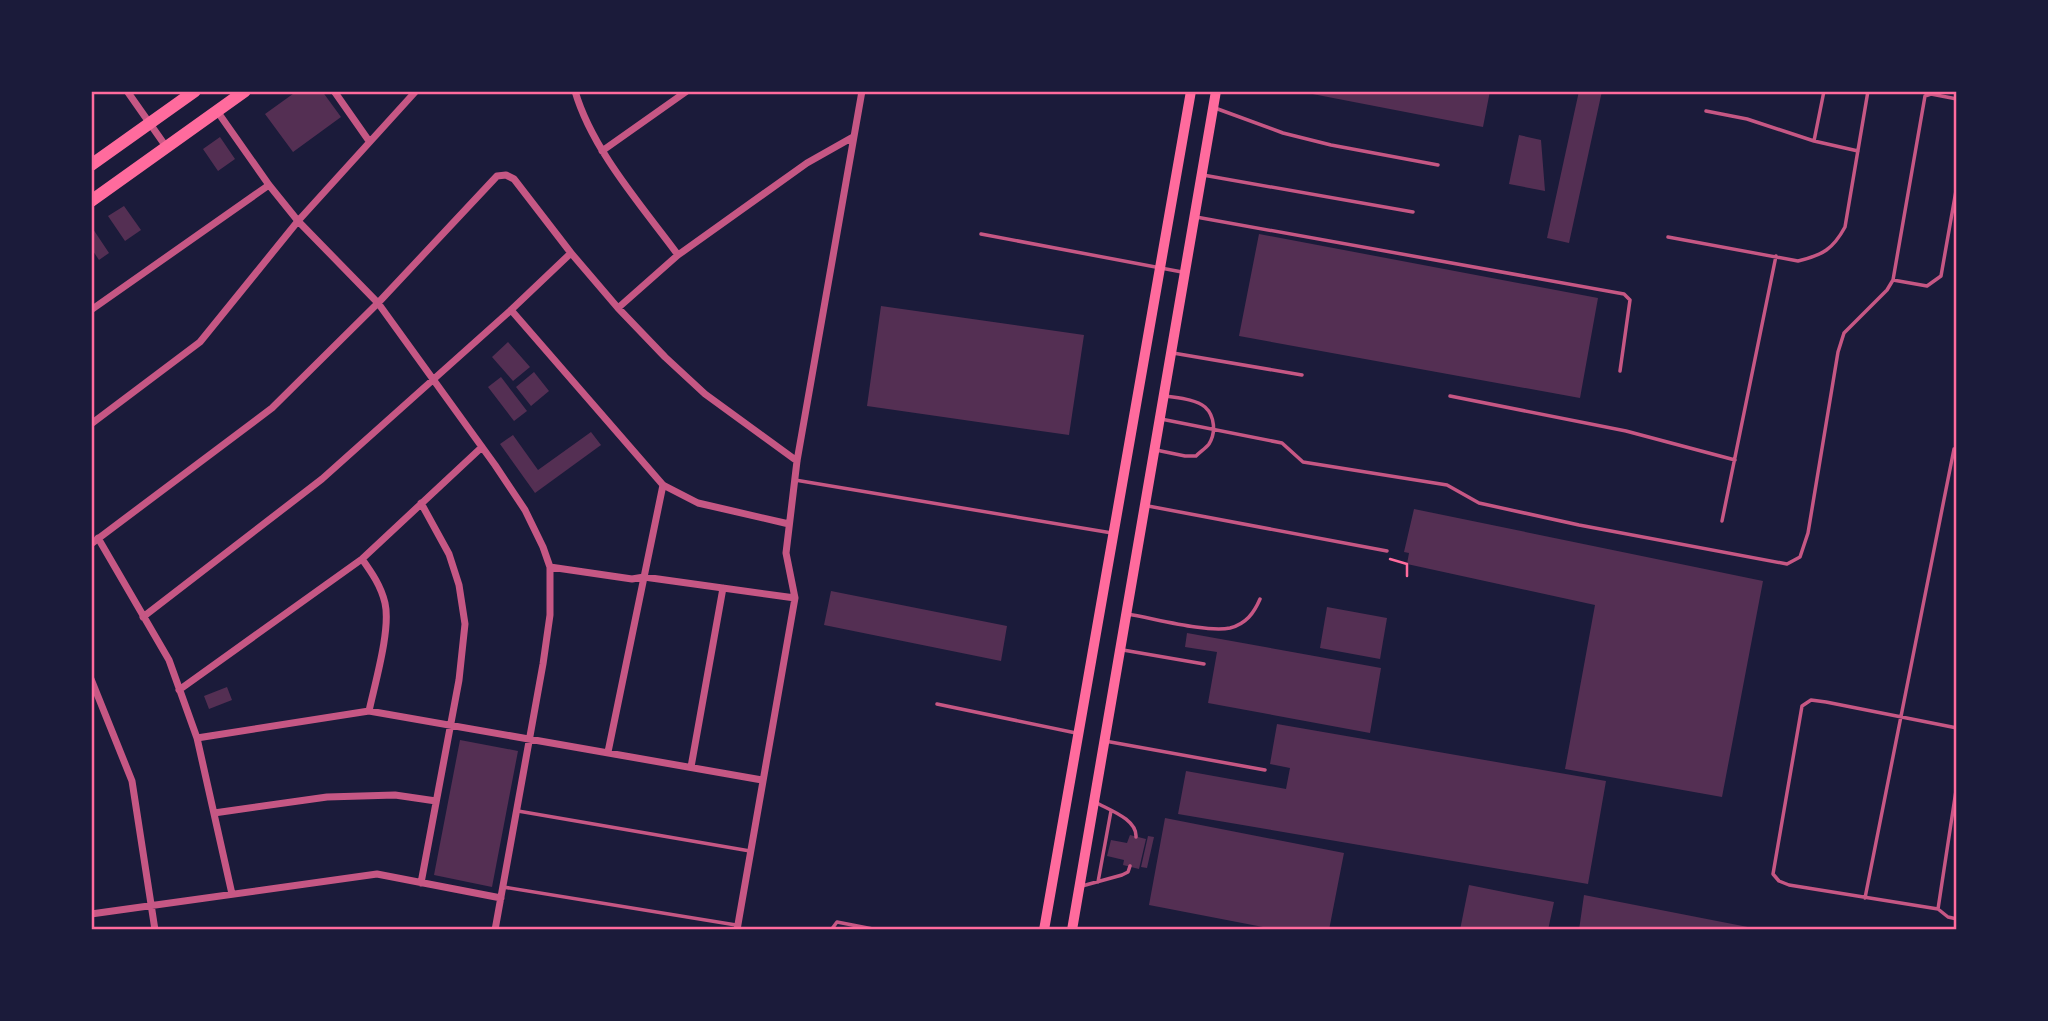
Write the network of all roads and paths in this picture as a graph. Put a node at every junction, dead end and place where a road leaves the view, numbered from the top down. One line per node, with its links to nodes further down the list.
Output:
1 (127, 91): 17 (street)
2 (195, 91): 17 (main road)
3 (245, 91): 15 (main road)
4 (334, 91): 19 (street)
5 (416, 91): 19 (street)
6 (575, 91): 22 (street)
7 (687, 91): 22 (street)
8 (862, 91): 18 (street)
9 (1191, 91): 29 (main road)
10 (1216, 91): 14 (main road)
11 (1824, 91): 20 (lane)
12 (1868, 91): 23 (lane)
13 (1957, 99): 42 (lane)
14 (1213, 108): 25 (lane); 26 (main road)
15 (217, 111): 21 (main road); 27 (street)
16 (1706, 111): 20 (lane)
17 (150, 123): 21 (street); 24 (main road)
18 (853, 137): 38 (street); 60 (street)
19 (369, 141): 34 (street)
20 (1814, 141): 23 (lane)
21 (167, 148): 31 (main road)
22 (602, 151): 38 (street)
23 (1858, 151): 39 (lane)
24 (91, 165)
25 (1438, 165)
26 (1201, 175): 30 (main road); 32 (lane)
27 (269, 185): 34 (street); 45 (street)
28 (1957, 185): 42 (lane)
29 (1174, 190): 30 (main road); 40 (main road)
30 (1198, 195): 33 (main road)
31 (91, 201)
32 (1413, 212)
33 (1194, 216): 41 (main road); 48 (lane)
34 (298, 221): 43 (street); 54 (street)
35 (981, 234): 40 (lane)
36 (1668, 237): 39 (lane)
37 (571, 253): 43 (street); 44 (street); 46 (street)
38 (678, 256): 44 (street)
39 (1776, 256): 59 (lane)
40 (1160, 269): 41 (lane); 67 (main road)
41 (1184, 273): 47 (main road)
42 (1893, 280): 55 (lane)
43 (378, 303): 50 (street); 68 (street)
44 (618, 308): 60 (street)
45 (91, 310)
46 (511, 310): 50 (street); 62 (street)
47 (1171, 353): 49 (lane); 51 (main road)
48 (1620, 371)
49 (1302, 375)
50 (433, 380): 56 (street); 78 (street)
51 (1164, 395): 53 (main road); 55 (lane)
52 (1450, 396): 59 (lane)
53 (1159, 419): 55 (lane); 57 (main road)
54 (91, 424)
55 (1215, 429): 57 (lane)
56 (482, 447): 63 (street); 71 (street)
57 (1154, 449): 64 (main road)
58 (1954, 450): 85 (lane)
59 (1735, 460): 65 (lane)
60 (796, 461): 61 (street)
61 (795, 480): 66 (street); 67 (lane)
62 (663, 485): 66 (street); 73 (street)
63 (421, 503): 70 (street); 86 (street)
64 (1144, 505): 69 (lane); 77 (main road)
65 (1722, 521)
66 (789, 524): 75 (street)
67 (1114, 533): 88 (main road)
68 (95, 541): 78 (street)
69 (1387, 551): 72 (path)
70 (362, 559): 82 (street); 84 (street)
71 (550, 567): 73 (street); 90 (street)
72 (1407, 576)
73 (644, 577): 74 (street); 92 (street)
74 (723, 588): 75 (street); 93 (street)
75 (794, 598): 95 (street)
76 (1261, 599): 77 (lane)
77 (1126, 614): 79 (main road)
78 (143, 617): 82 (street)
79 (1120, 649): 80 (lane); 91 (main road)
80 (1204, 664)
81 (91, 679): 112 (street)
82 (179, 690): 89 (street)
83 (937, 704): 88 (lane)
84 (369, 711): 86 (street); 89 (street)
85 (1900, 716): 87 (lane); 111 (lane); 111 (lane)
86 (451, 725): 90 (street); 97 (street)
87 (1957, 728)
88 (1079, 734): 121 (main road)
89 (197, 738): 101 (street)
90 (530, 738): 92 (street); 99 (street)
91 (1104, 741): 94 (lane); 98 (main road)
92 (608, 752): 93 (street)
93 (691, 767): 95 (street)
94 (1265, 770)
95 (762, 780): 103 (street)
96 (1957, 784): 113 (lane)
97 (436, 801): 101 (street); 106 (street)
98 (1094, 802): 100 (lane); 108 (main road)
99 (517, 811): 103 (lane); 107 (street)
100 (1111, 811): 102 (lane); 105 (lane)
101 (214, 813): 109 (street)
102 (1136, 837)
103 (750, 851): 116 (street)
104 (1130, 866): 105 (lane)
105 (1098, 882): 108 (lane)
106 (421, 883): 109 (street); 110 (street)
107 (503, 887): 110 (street); 116 (lane)
108 (1080, 887): 122 (main road)
109 (232, 894): 112 (street)
110 (501, 898): 118 (street)
111 (1865, 898): 113 (lane)
112 (151, 905): 114 (street); 117 (street)
113 (1938, 909): 115 (lane)
114 (91, 914)
115 (1957, 919)
116 (738, 927)
117 (155, 930)
118 (495, 930)
119 (831, 930): 120 (lane)
120 (878, 930)
121 (1044, 930)
122 (1072, 930)

